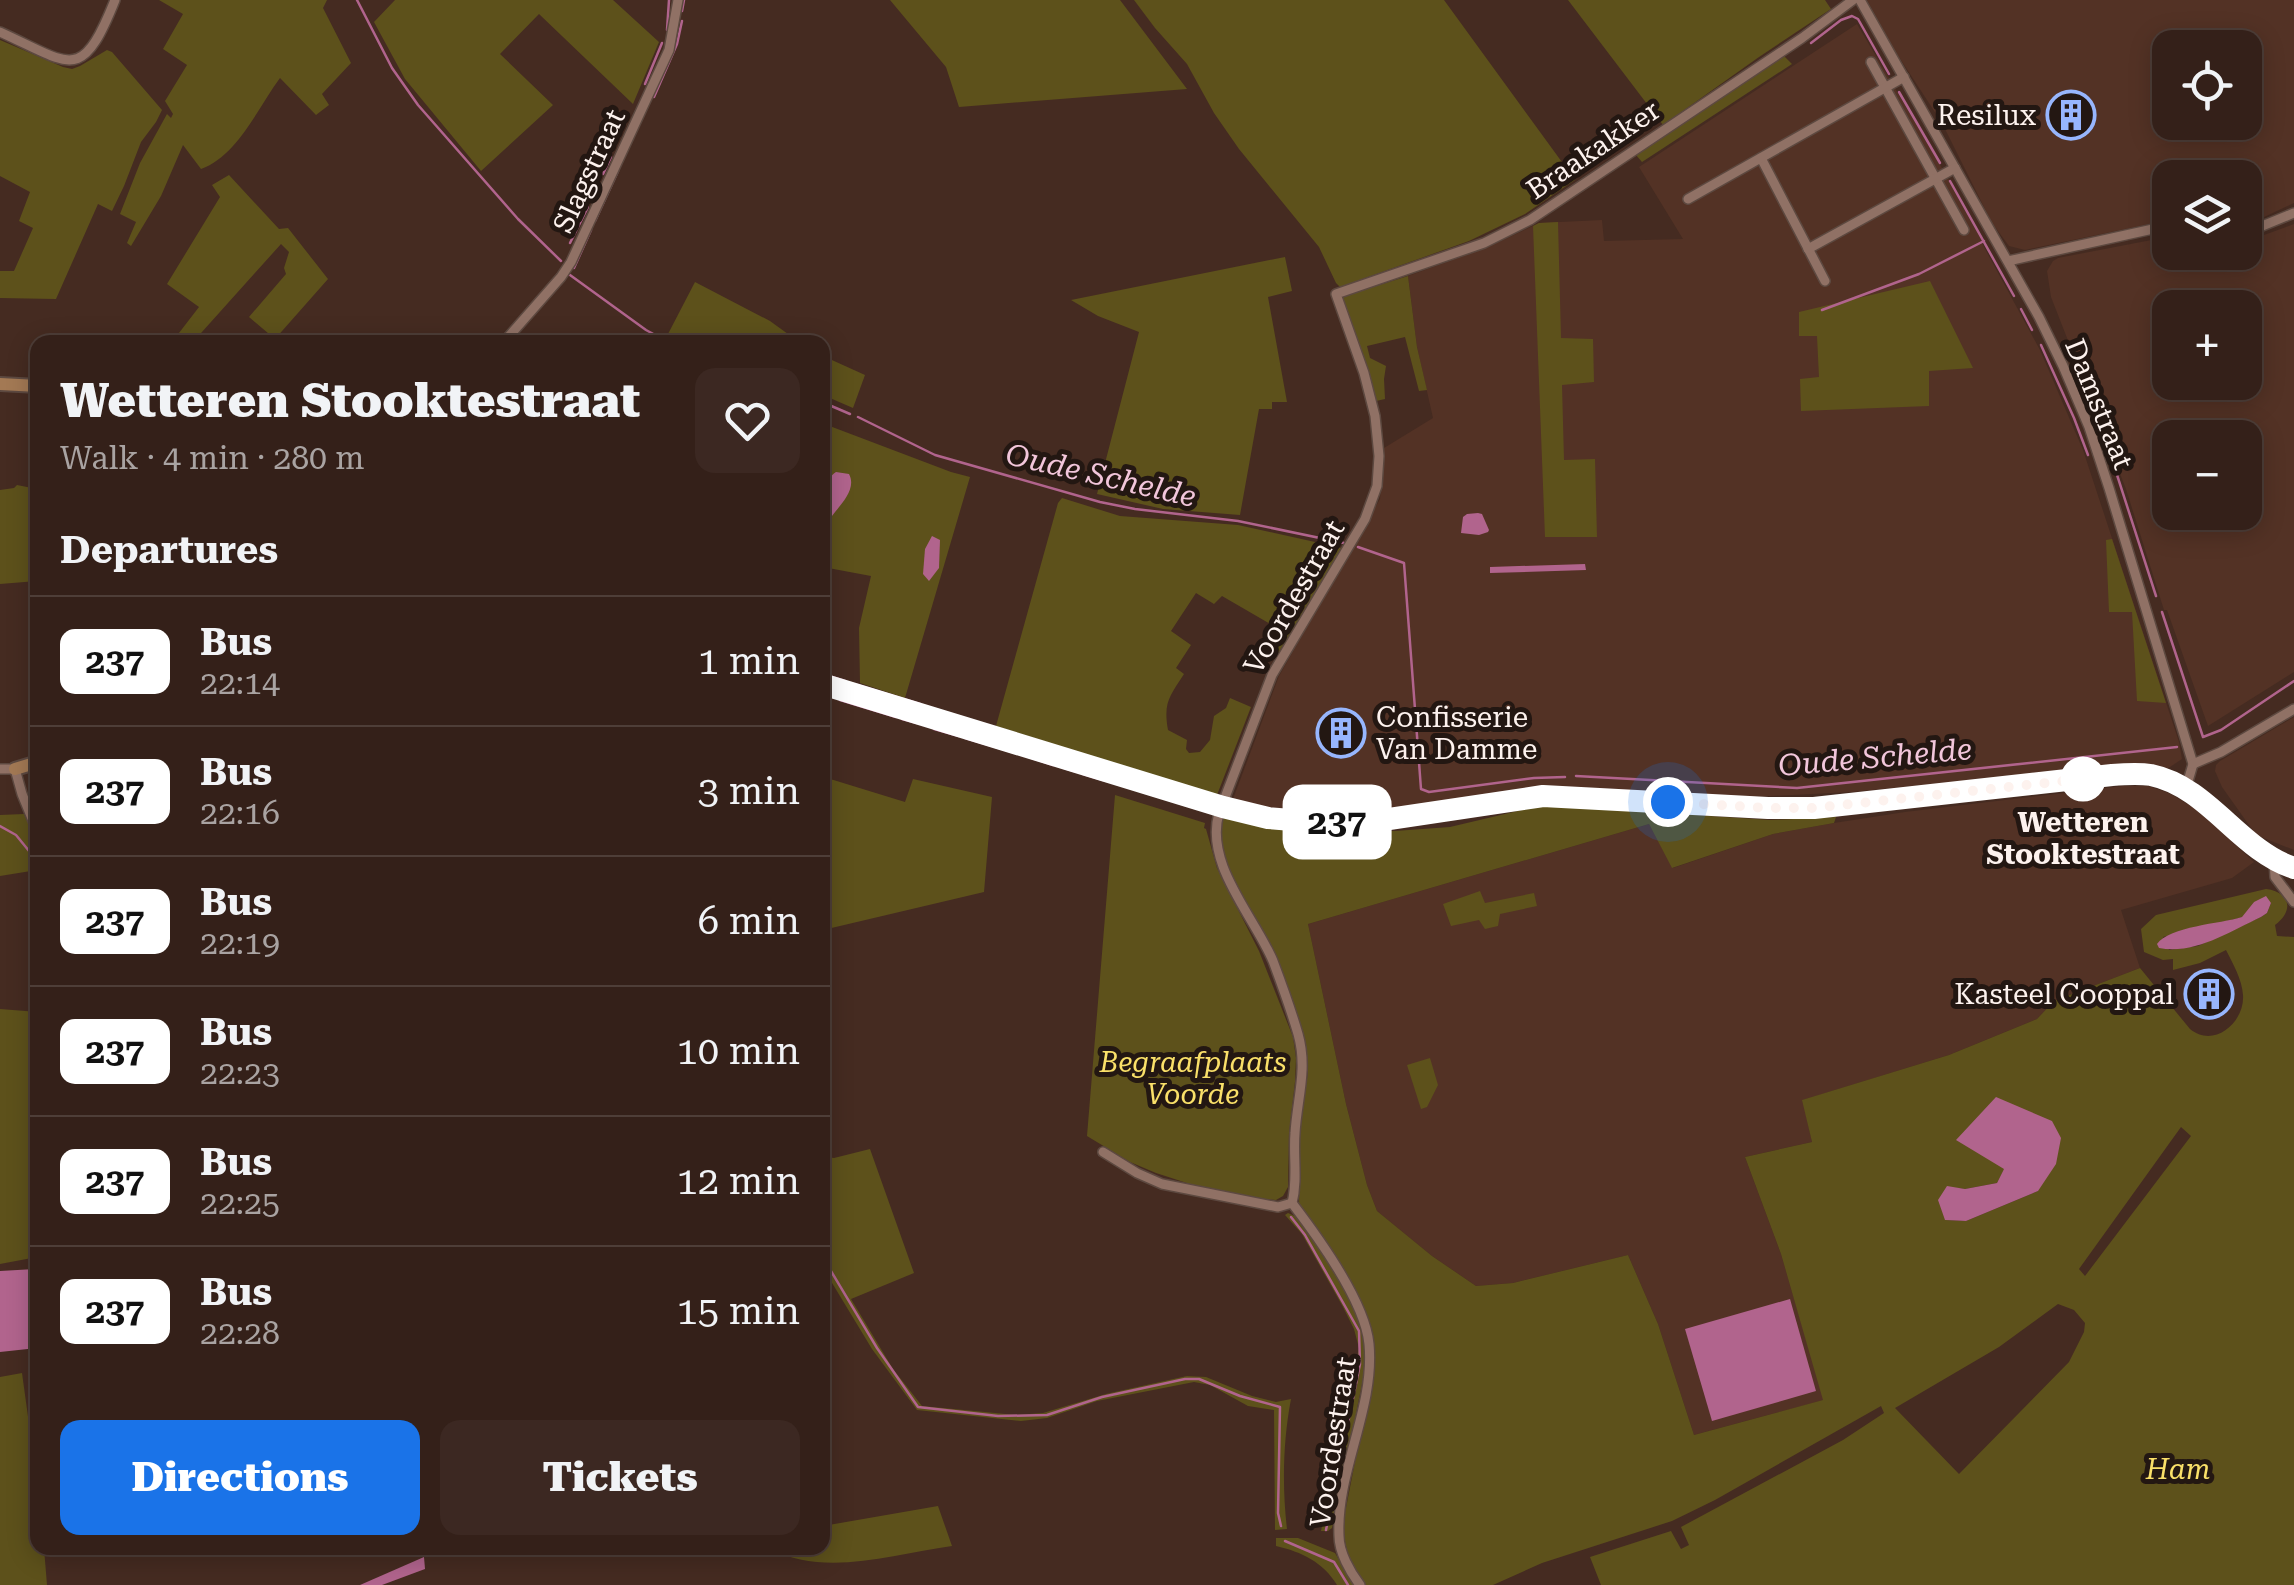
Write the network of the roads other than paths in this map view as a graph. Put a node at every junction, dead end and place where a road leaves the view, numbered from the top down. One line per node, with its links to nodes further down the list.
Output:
1 (116, 0): 4 (street)
2 (678, 0): 20 (street, Slagstraat)
3 (1856, 0): 6 (street, Damstraat); 19 (street, Braakakker)
4 (0, 32)
5 (1871, 62): 7 (street)
6 (1904, 77): 7 (street); 9 (street, Damstraat)
7 (1885, 88): 8 (street); 10 (street)
8 (1760, 158): 11 (street); 16 (street)
9 (1955, 168): 10 (street); 17 (street, Damstraat)
10 (1936, 178): 14 (street); 16 (street)
11 (1688, 199)
12 (2294, 213): 13 (street)
13 (2262, 226)
14 (1964, 230)
15 (2152, 230): 17 (street)
16 (1808, 249): 18 (street)
17 (2008, 261): 26 (street, Damstraat)
18 (1825, 281)
19 (1336, 294): 30 (street, Voordestraat)
20 (510, 335)
21 (0, 384): 22 (street)
22 (30, 386)
23 (830, 686): 30 (street)
24 (2294, 709): 26 (street)
25 (30, 764): 27 (street)
26 (2193, 764): 29 (street)
27 (15, 768): 28 (street); 31 (street)
28 (0, 769)
29 (2186, 788): 30 (street); 32 (street)
30 (1223, 807): 36 (street, Voordestraat)
31 (30, 815)
32 (2274, 860): 33 (street); 34 (street)
33 (2294, 868)
34 (2294, 902)
35 (1104, 1152): 36 (street)
36 (1292, 1202): 37 (street, Voordestraat)
37 (1360, 1585)

